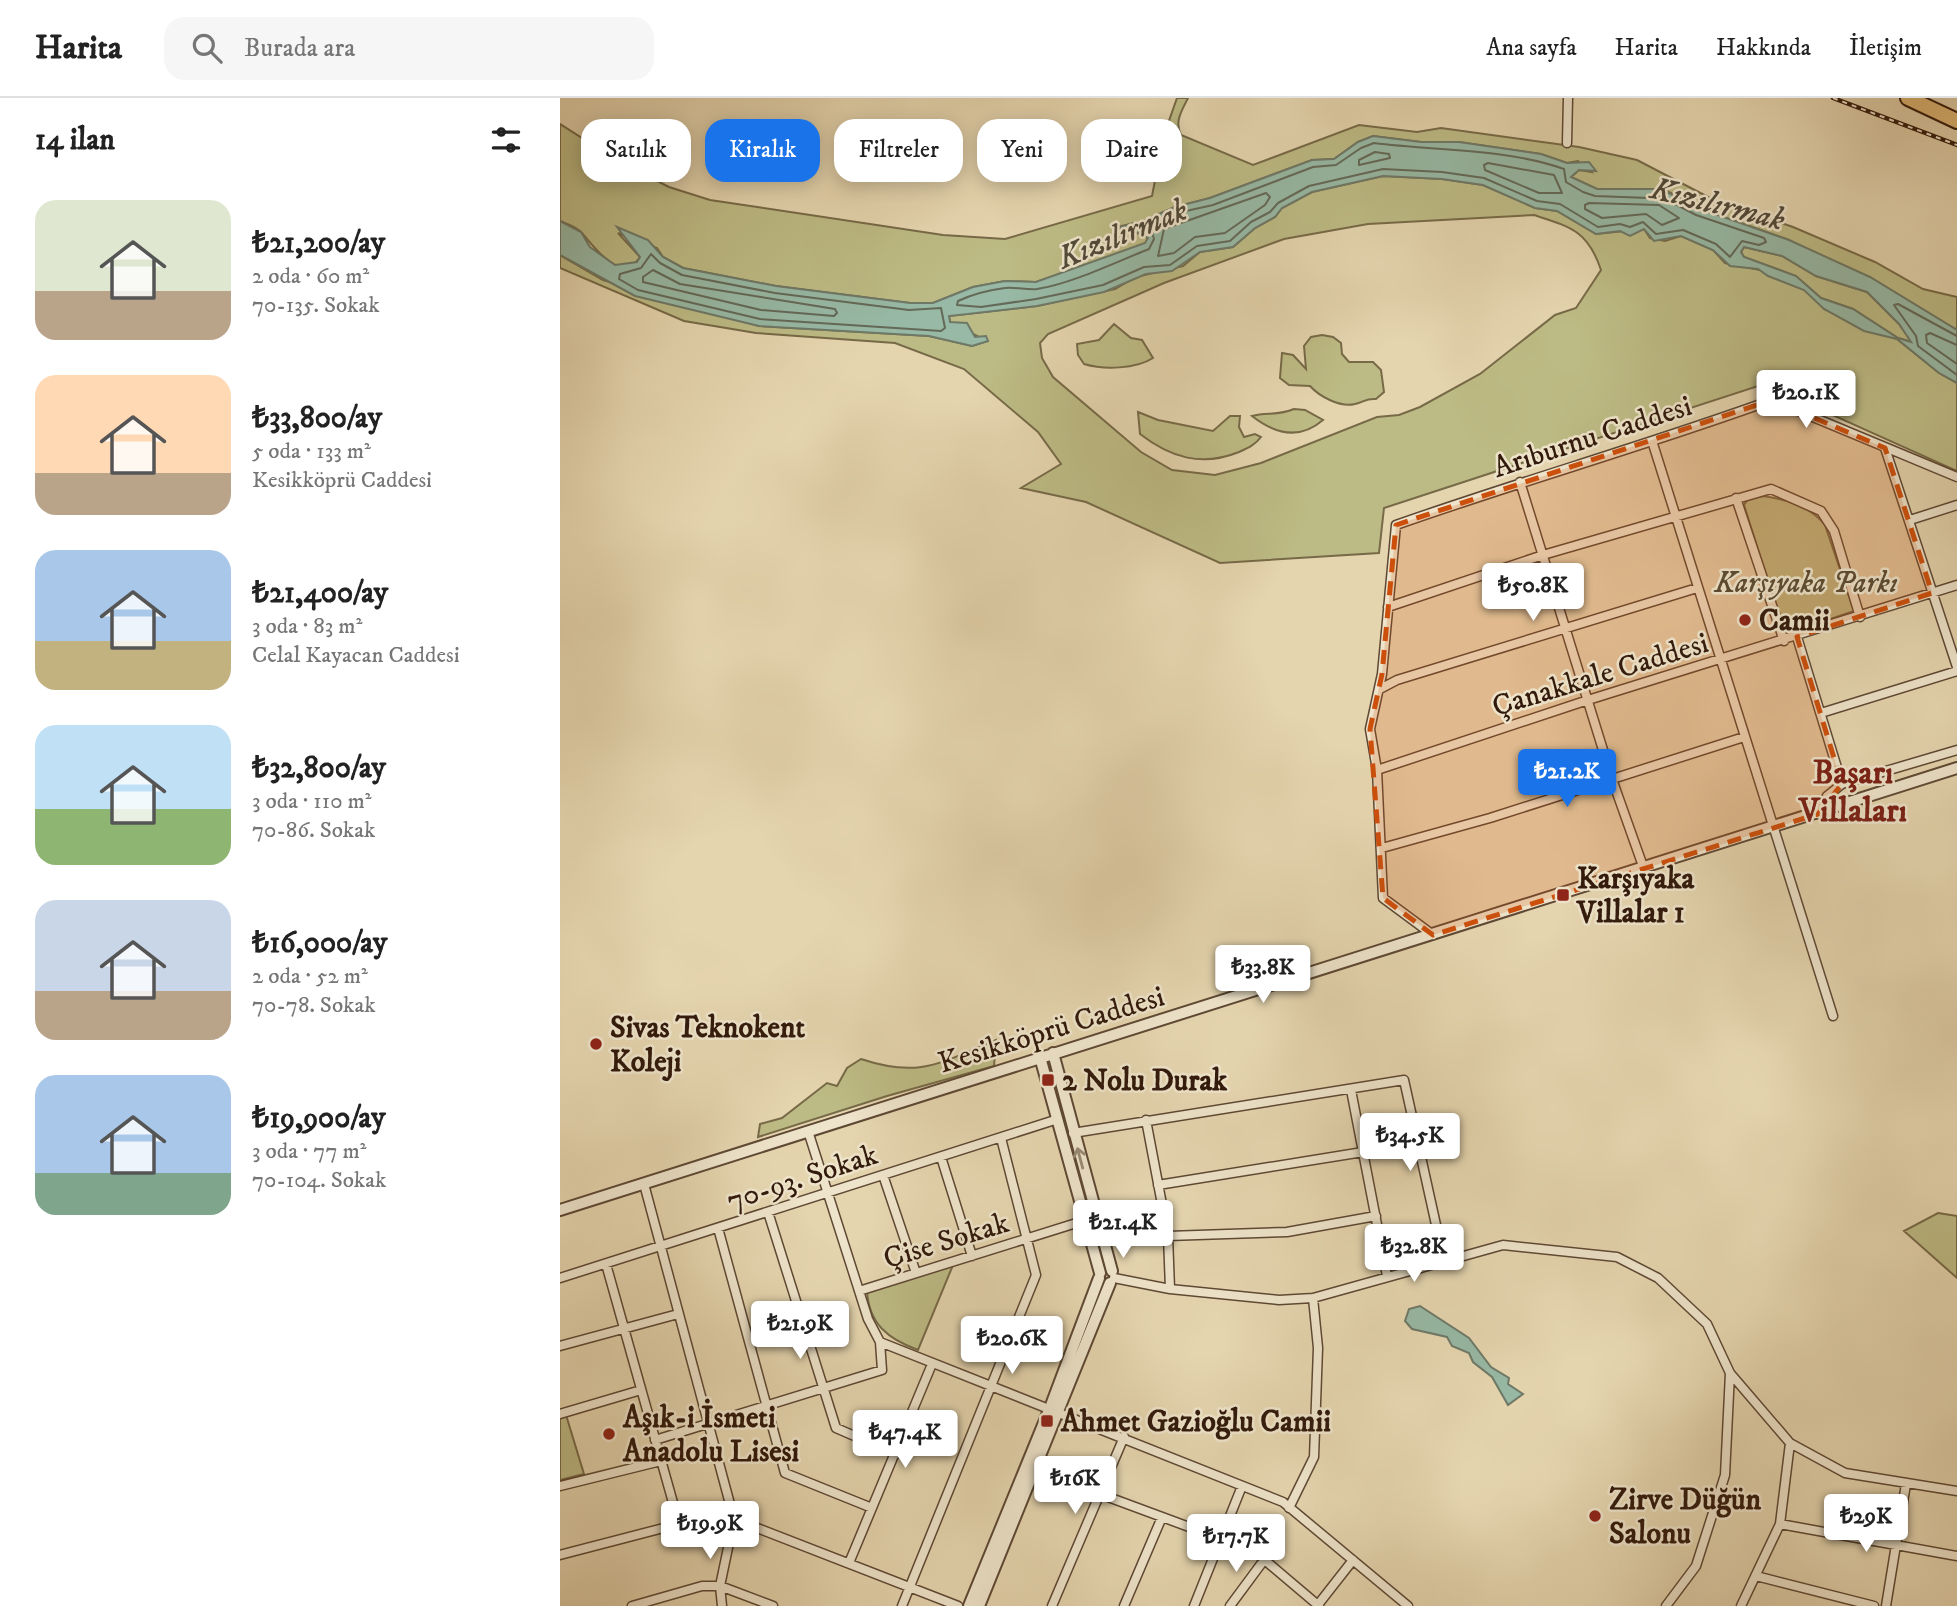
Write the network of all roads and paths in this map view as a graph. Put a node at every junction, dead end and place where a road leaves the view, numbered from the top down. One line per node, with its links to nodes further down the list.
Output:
1 (1568, 98): 6 (street)
2 (1909, 98): 5 (highway)
3 (1917, 98): 4 (highway)
4 (1957, 113)
5 (1957, 121)
6 (1567, 142)
7 (1653, 443): 8 (street, Arıburnu Caddesi); 10 (street, Arıburnu Caddesi); 13 (street)
8 (1885, 448): 9 (street, Arıburnu Caddesi); 14 (street)
9 (1957, 477)
10 (1520, 482): 15 (street); 19 (street, Arıburnu Caddesi)
11 (1736, 498): 13 (street); 20 (street); 23 (street)
12 (1957, 505): 14 (street)
13 (1674, 514): 15 (street); 17 (street)
14 (1910, 520): 18 (street)
15 (1543, 555): 19 (street); 21 (street)
16 (1957, 585): 18 (street, Çanakkale Caddesi)
17 (1698, 587): 21 (street); 24 (street)
18 (1932, 593): 20 (street, Çanakkale Caddesi); 25 (street)
19 (1388, 607): 26 (street)
20 (1860, 617): 22 (street, Çanakkale Caddesi)
21 (1565, 628): 26 (street); 27 (street)
22 (1797, 637): 23 (street, Çanakkale Caddesi); 28 (street)
23 (1784, 641): 24 (street, Çanakkale Caddesi)
24 (1720, 660): 27 (street, Çanakkale Caddesi); 29 (street)
25 (1957, 669): 28 (street)
26 (1380, 689): 32 (street)
27 (1588, 700): 32 (street, Çanakkale Caddesi); 33 (street)
28 (1821, 713): 34 (street)
29 (1744, 737): 33 (street); 36 (street)
30 (1957, 750): 34 (street)
31 (1957, 768): 35 (street, Kesikköprü Caddesi)
32 (1377, 770): 37 (street)
33 (1612, 779): 37 (street); 38 (street)
34 (1842, 784): 35 (street)
35 (1818, 814): 36 (street, Kesikköprü Caddesi)
36 (1776, 828): 38 (street, Kesikköprü Caddesi); 40 (street)
37 (1382, 848): 39 (street)
38 (1644, 869): 39 (street, Kesikköprü Caddesi)
39 (1433, 935): 41 (street, Kesikköprü Caddesi)
40 (1833, 1016)
41 (1053, 1053): 42 (street, Kesikköprü Caddesi); 47 (street)
42 (1041, 1057): 44 (street); 46 (street, Kesikköprü Caddesi)
43 (1351, 1090): 45 (street); 49 (street); 64 (street)
44 (1058, 1119): 48 (street, 70-93. Sokak); 58 (street)
45 (1146, 1120): 47 (street); 53 (street)
46 (808, 1131): 52 (street, Kesikköprü Caddesi); 54 (street)
47 (1073, 1133): 68 (street, one-way to 47)
48 (1000, 1138): 50 (street, 70-93. Sokak); 61 (street)
49 (1363, 1152): 53 (street); 57 (street)
50 (941, 1157): 51 (street, 70-93. Sokak); 63 (street)
51 (883, 1175): 54 (street, 70-93. Sokak); 66 (street)
52 (644, 1184): 55 (street, Kesikköprü Caddesi); 62 (street)
53 (1158, 1185): 60 (street)
54 (828, 1193): 56 (street, 70-93. Sokak); 71 (street)
55 (560, 1210)
56 (768, 1212): 59 (street, 70-93. Sokak); 80 (street)
57 (1376, 1216): 60 (street); 67 (street)
58 (1086, 1220): 61 (street, Çise Sokak); 68 (street)
59 (719, 1228): 62 (street, 70-93. Sokak); 82 (street)
60 (1168, 1237): 70 (street)
61 (1027, 1238): 63 (street, Çise Sokak); 79 (street)
62 (660, 1247): 65 (street, 70-93. Sokak); 73 (street)
63 (972, 1256): 66 (street, Çise Sokak)
64 (1444, 1261): 67 (street); 78 (street)
65 (606, 1264): 69 (street, 70-93. Sokak); 74 (street)
66 (916, 1273): 71 (street, Çise Sokak)
67 (1387, 1276): 72 (street)
68 (1107, 1277): 70 (street); 83 (street)
69 (560, 1278)
70 (1170, 1289): 72 (street)
71 (859, 1291): 75 (street)
72 (1313, 1298): 97 (street)
73 (678, 1314): 74 (street); 85 (street)
74 (624, 1329): 76 (street); 81 (street)
75 (880, 1342): 77 (street); 80 (street)
76 (560, 1346)
77 (932, 1364): 79 (street); 89 (street)
78 (1730, 1373): 88 (street); 125 (street)
79 (993, 1386): 83 (street); 111 (street)
80 (824, 1390): 82 (street); 89 (street)
81 (641, 1391): 84 (street); 87 (street)
82 (768, 1407): 85 (street); 96 (street)
83 (1055, 1410): 86 (street); 117 (street); 118 (street)
84 (560, 1414)
85 (708, 1425): 87 (street); 99 (street)
86 (1124, 1437): 93 (street); 95 (street)
87 (655, 1440): 90 (street)
88 (1790, 1443): 91 (street); 101 (street)
89 (895, 1454): 96 (street)
90 (661, 1461): 92 (street); 100 (street)
91 (1906, 1484): 94 (street); 103 (street)
92 (560, 1486)
93 (1242, 1486): 97 (street); 102 (street)
94 (1957, 1492)
95 (1100, 1494): 98 (street); 119 (street)
96 (872, 1508): 108 (street)
97 (1289, 1508): 107 (street)
98 (1162, 1517): 102 (street); 120 (street)
99 (734, 1519): 100 (street); 108 (street); 110 (street)
100 (679, 1524): 104 (street)
101 (1780, 1524): 103 (street); 109 (street)
102 (1222, 1540): 106 (street); 121 (street)
103 (1896, 1545): 105 (street); 128 (street)
104 (560, 1555)
105 (1957, 1556)
106 (1264, 1560): 122 (street); 123 (street)
107 (1353, 1560): 123 (street); 124 (street)
108 (849, 1563): 111 (street)
109 (1756, 1576): 126 (street); 127 (street)
110 (720, 1586): 112 (street); 113 (street); 114 (street)
111 (910, 1587): 115 (street); 116 (street)
112 (632, 1606)
113 (722, 1606)
114 (773, 1606)
115 (902, 1606)
116 (958, 1606)
117 (969, 1606)
118 (979, 1606)
119 (1052, 1606)
120 (1124, 1606)
121 (1194, 1606)
122 (1230, 1606)
123 (1318, 1606)
124 (1408, 1606)
125 (1666, 1606)
126 (1741, 1606)
127 (1874, 1606)
128 (1886, 1606)

